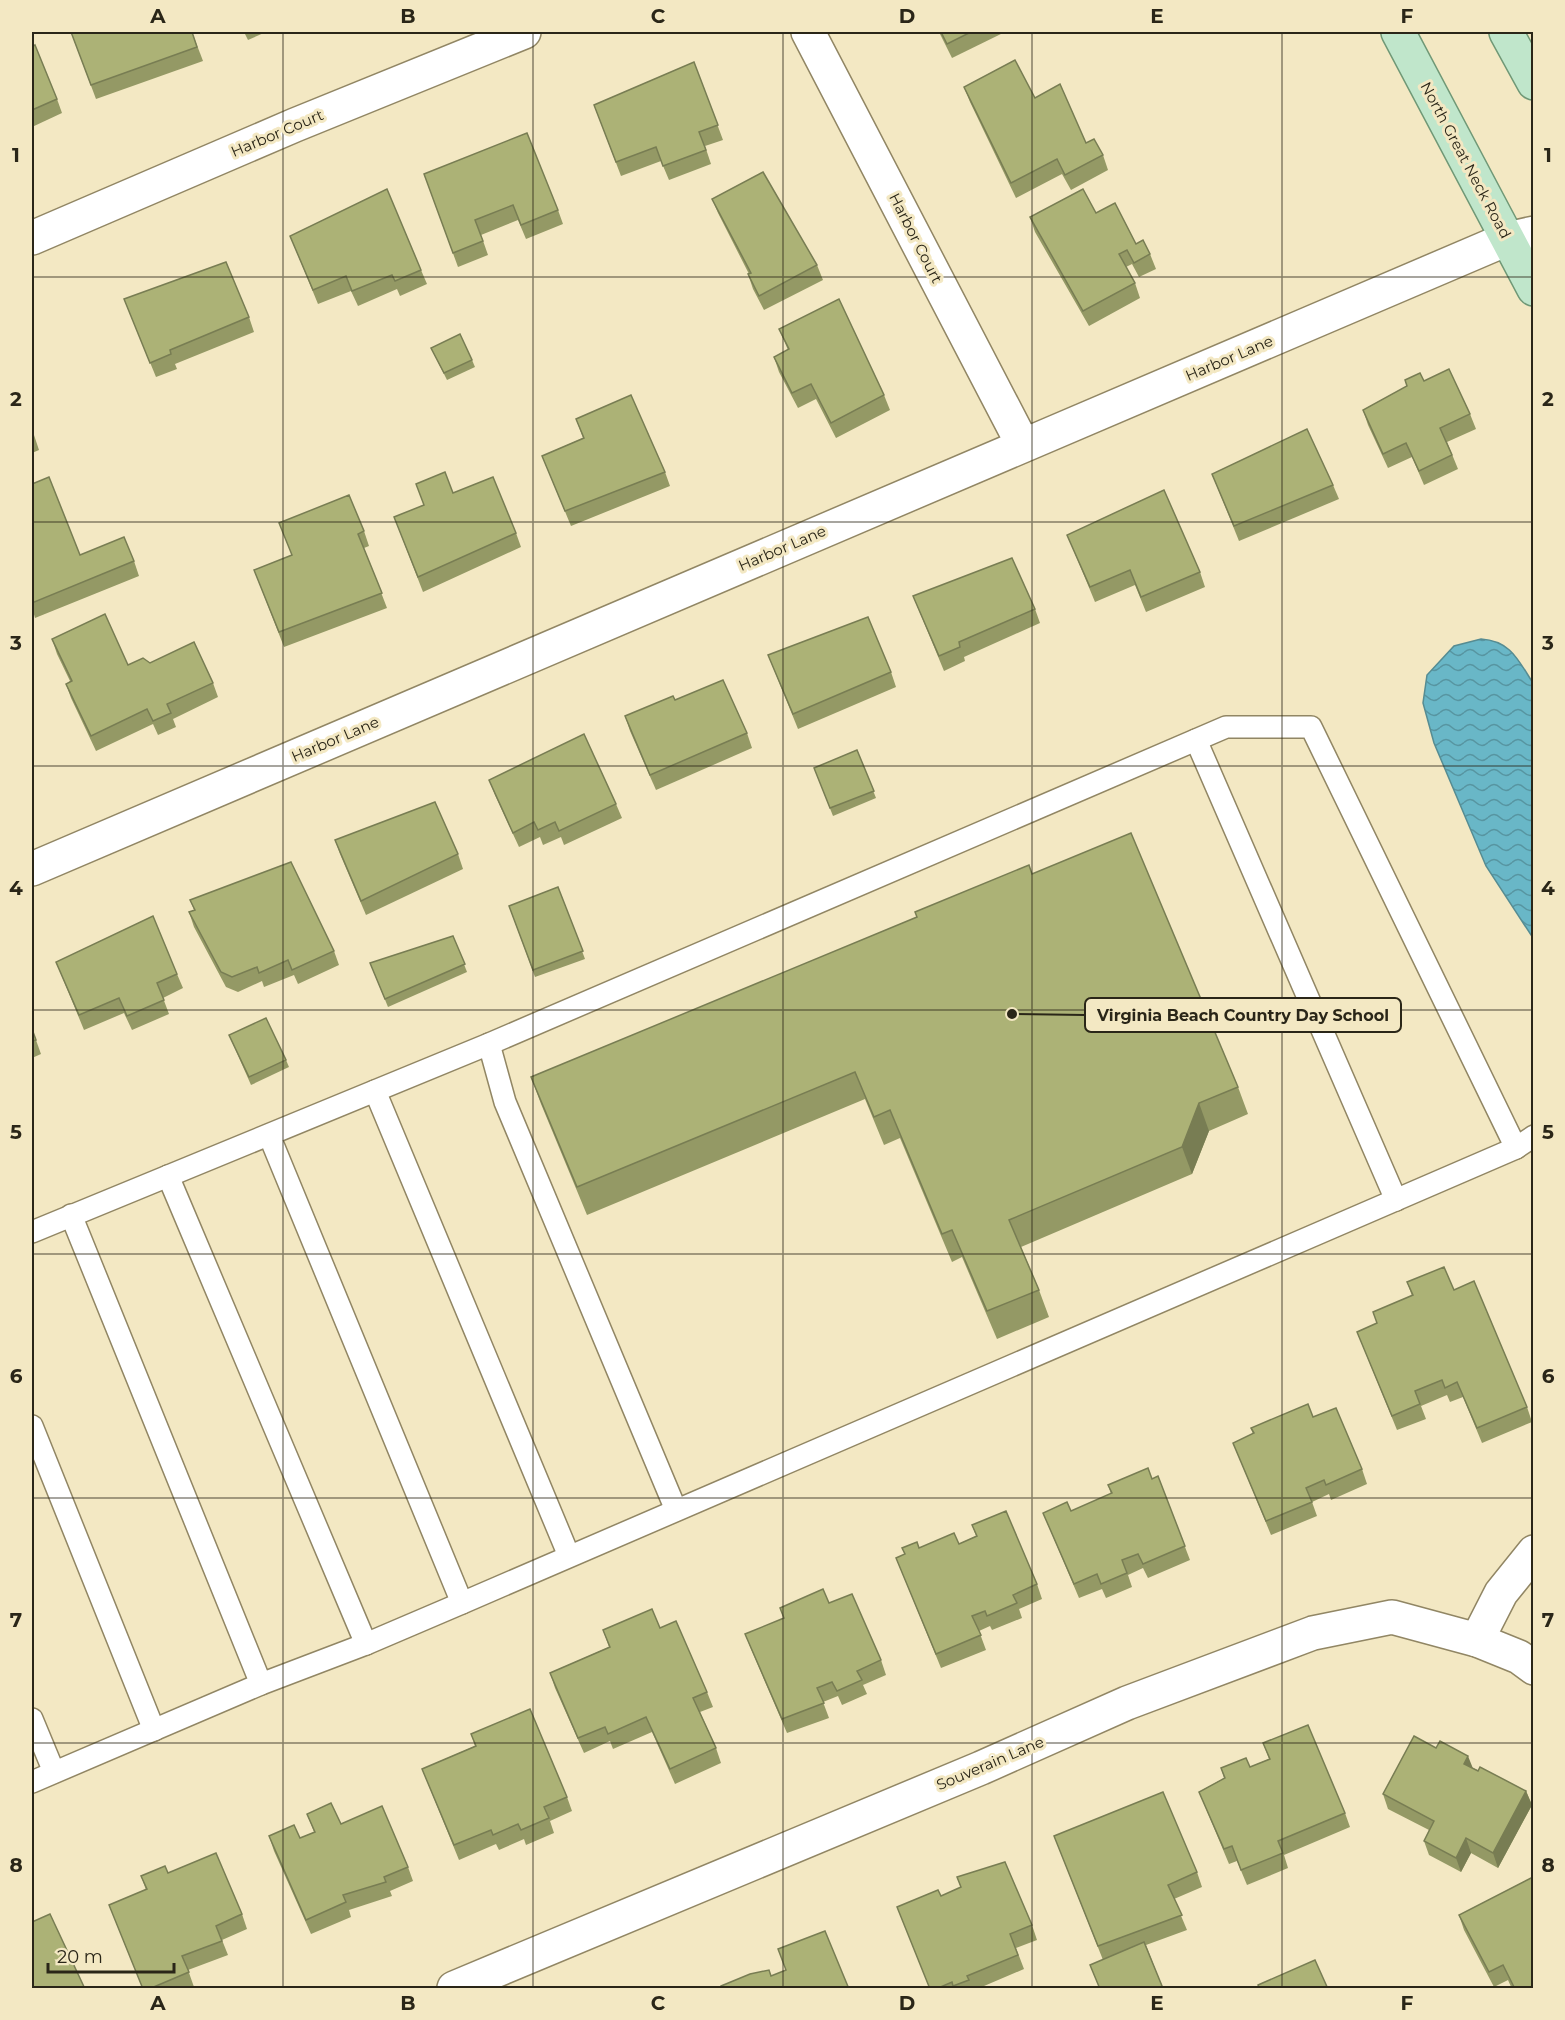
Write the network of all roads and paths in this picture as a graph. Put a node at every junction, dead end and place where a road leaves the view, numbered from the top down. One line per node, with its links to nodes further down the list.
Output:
1 (524, 32): 7 (street, Harbor Court)
2 (808, 32): 9 (street, Harbor Court)
3 (1398, 32): 6 (main road, North Great Neck Road)
4 (1506, 32): 5 (main road)
5 (1533, 83)
6 (1520, 236): 8 (main road, North Great Neck Road); 9 (street, Harbor Lane)
7 (32, 238)
8 (1533, 289)
9 (1023, 445): 11 (street, Harbor Lane)
10 (1196, 740): 12 (lane); 16 (lane); 18 (lane)
11 (32, 868)
12 (489, 1044): 13 (lane); 22 (lane)
13 (375, 1091): 14 (lane); 24 (lane)
14 (269, 1135): 17 (lane); 25 (lane)
15 (1533, 1136): 16 (lane)
16 (1516, 1148): 18 (lane)
17 (168, 1176): 19 (lane); 27 (lane)
18 (1396, 1200): 22 (lane)
19 (71, 1215): 20 (lane); 29 (lane)
20 (32, 1232)
21 (32, 1426): 31 (lane)
22 (676, 1510): 24 (lane)
23 (1533, 1552): 26 (street)
24 (569, 1556): 25 (lane)
25 (462, 1603): 27 (lane)
26 (1477, 1640): 28 (street, Souverain Lane); 34 (street, Souverain Lane)
27 (366, 1644): 29 (lane)
28 (1533, 1668)
29 (261, 1684): 31 (lane)
30 (32, 1719): 32 (lane)
31 (154, 1730): 32 (lane)
32 (54, 1772): 33 (lane)
33 (32, 1782)
34 (454, 1989)

